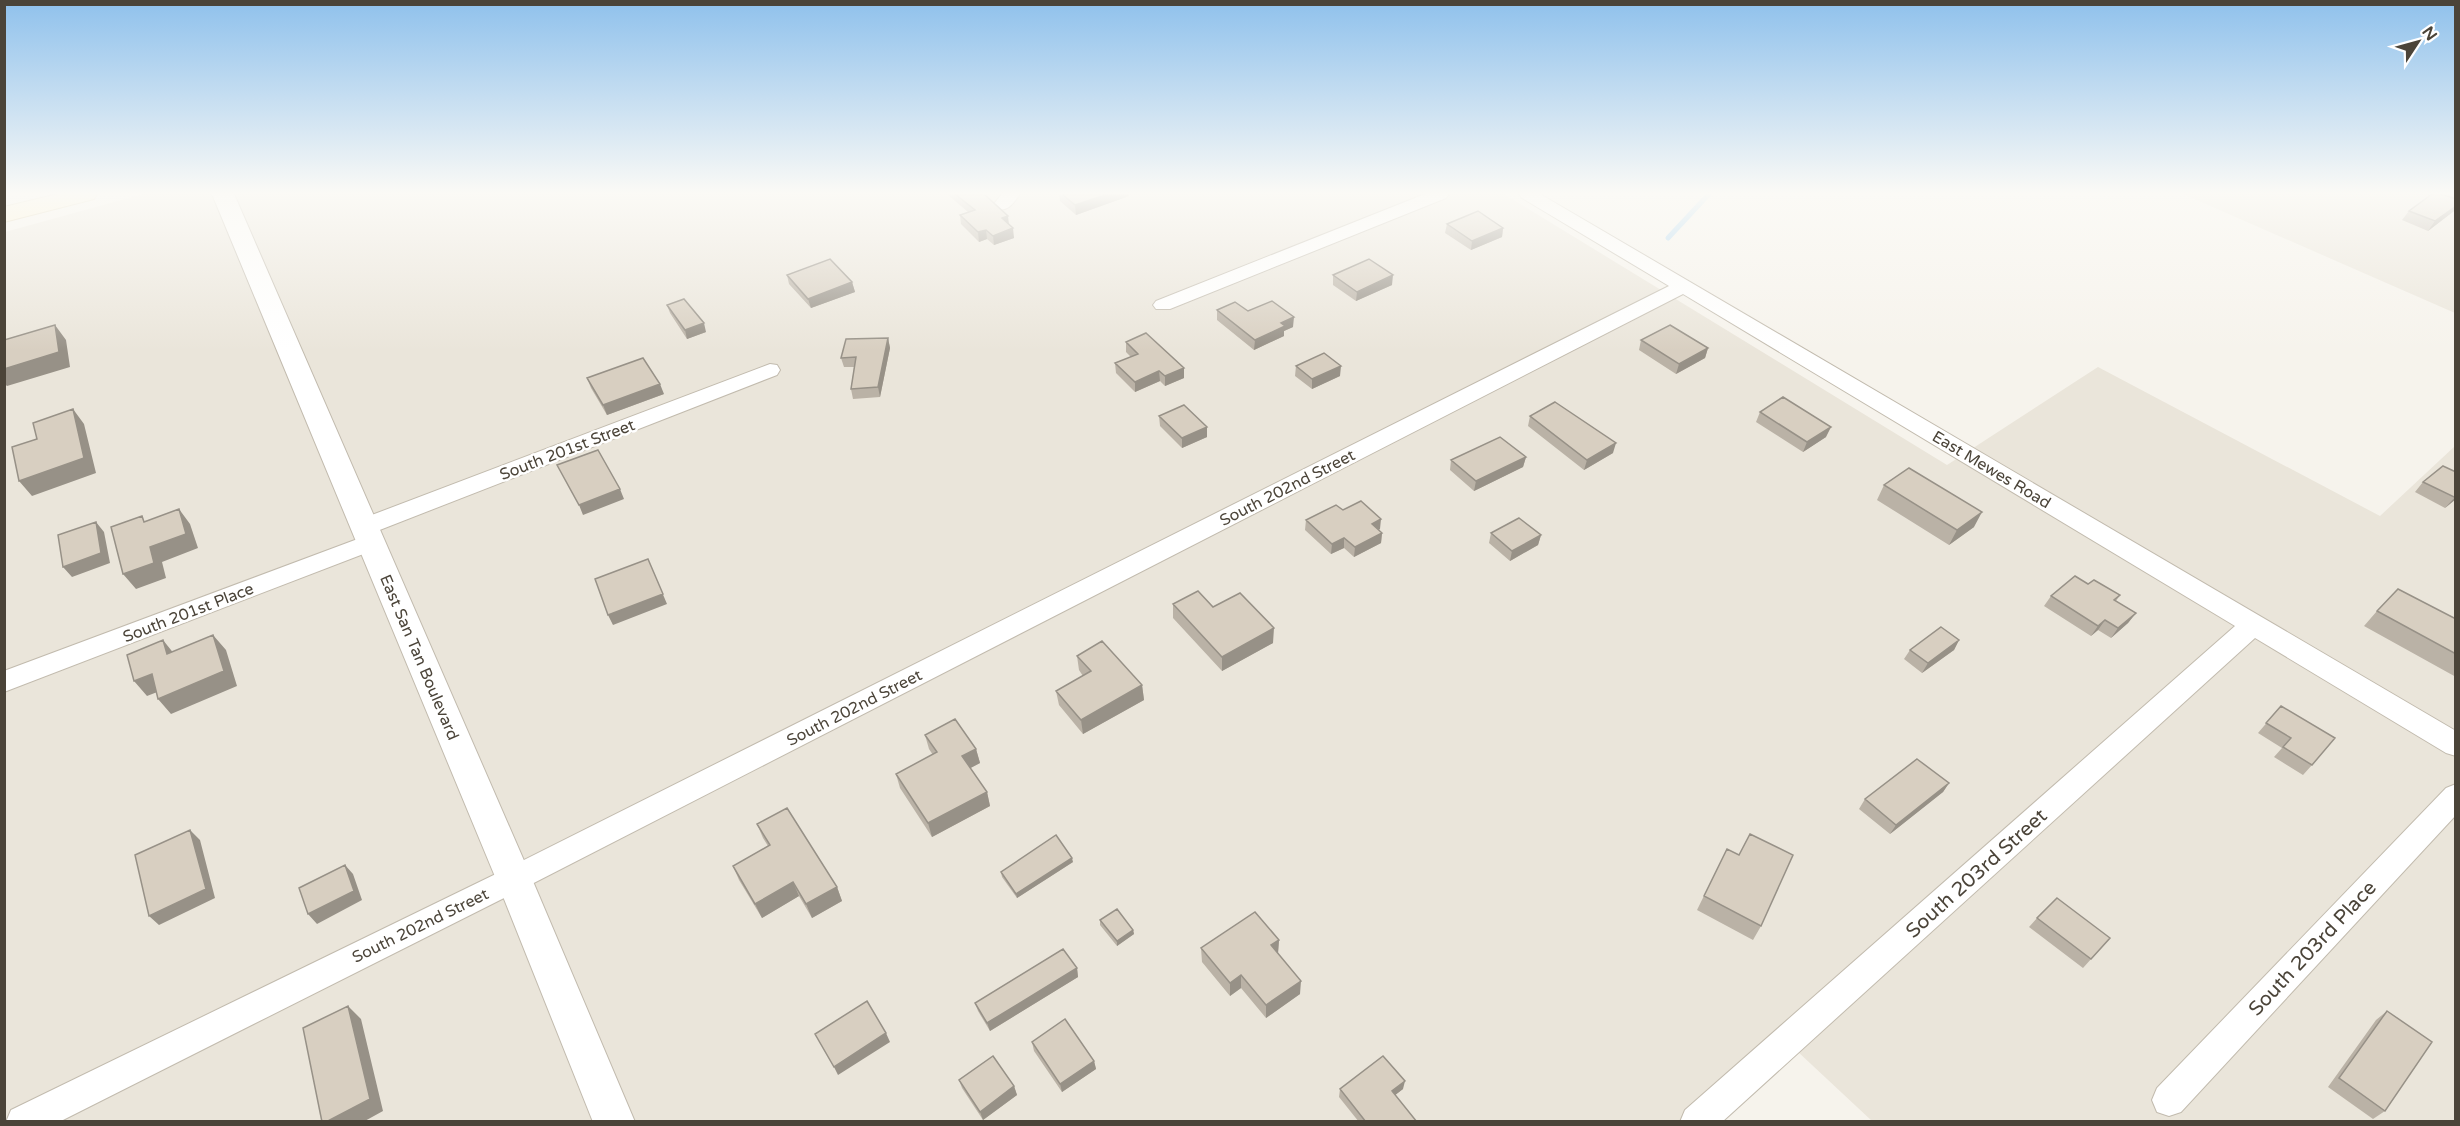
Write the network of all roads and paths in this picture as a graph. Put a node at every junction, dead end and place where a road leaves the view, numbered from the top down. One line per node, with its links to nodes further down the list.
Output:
1 (245, 247): 7 (street, East San Tan Boulevard)
2 (1309, 247): 5 (street)
3 (1615, 247): 4 (street, East Mewes Road)
4 (1682, 287): 8 (street, East Mewes Road); 12 (street, South 202nd Street)
5 (1163, 305)
6 (770, 370): 7 (street, South 201st Street)
7 (368, 535): 9 (street, South 201st Place); 12 (street, East San Tan Boulevard)
8 (2254, 624): 10 (street, East Mewes Road); 16 (street, South 203rd Street)
9 (4, 682)
10 (2456, 745)
11 (2456, 796): 13 (street, South 203rd Place)
12 (514, 879): 14 (street, South 202nd Street); 15 (street, East San Tan Boulevard)
13 (2169, 1100)
14 (23, 1122)
15 (614, 1122)
16 (1697, 1122)

